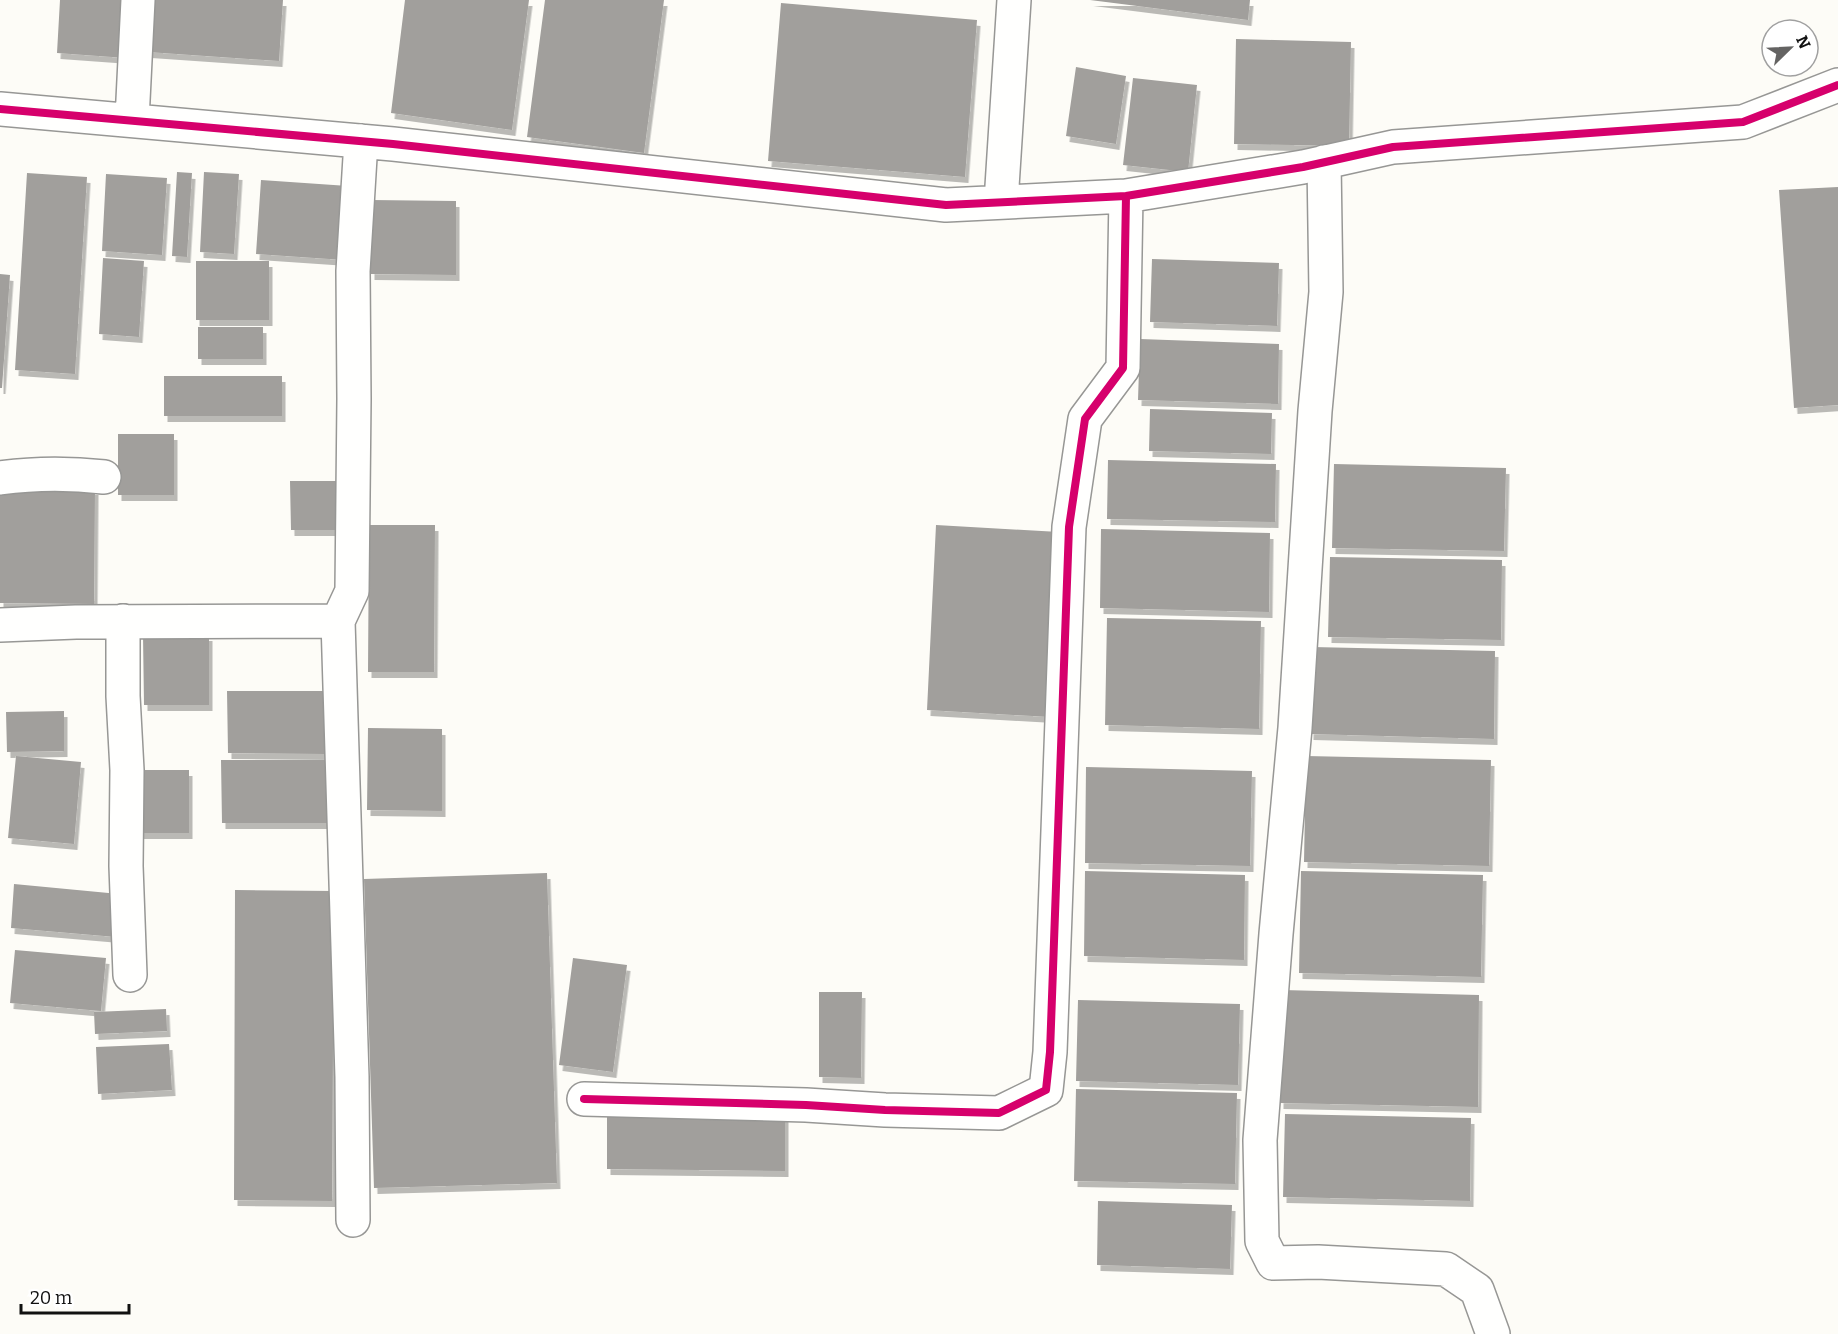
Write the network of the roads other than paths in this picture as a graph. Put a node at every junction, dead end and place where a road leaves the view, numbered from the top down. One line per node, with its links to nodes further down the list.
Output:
1 (138, 0): 5 (street)
2 (1014, 0): 9 (street)
3 (1838, 85): 7 (street)
4 (0, 109): 5 (street)
5 (132, 120): 6 (street)
6 (361, 141): 9 (street); 13 (street)
7 (1324, 162): 8 (street); 18 (street)
8 (1126, 196): 9 (street); 16 (street)
9 (1001, 202)
10 (104, 477): 11 (street)
11 (0, 478)
12 (123, 621): 13 (street); 14 (street); 15 (street)
13 (338, 621): 17 (street)
14 (0, 625)
15 (130, 975)
16 (584, 1099)
17 (353, 1220)
18 (1493, 1334)

